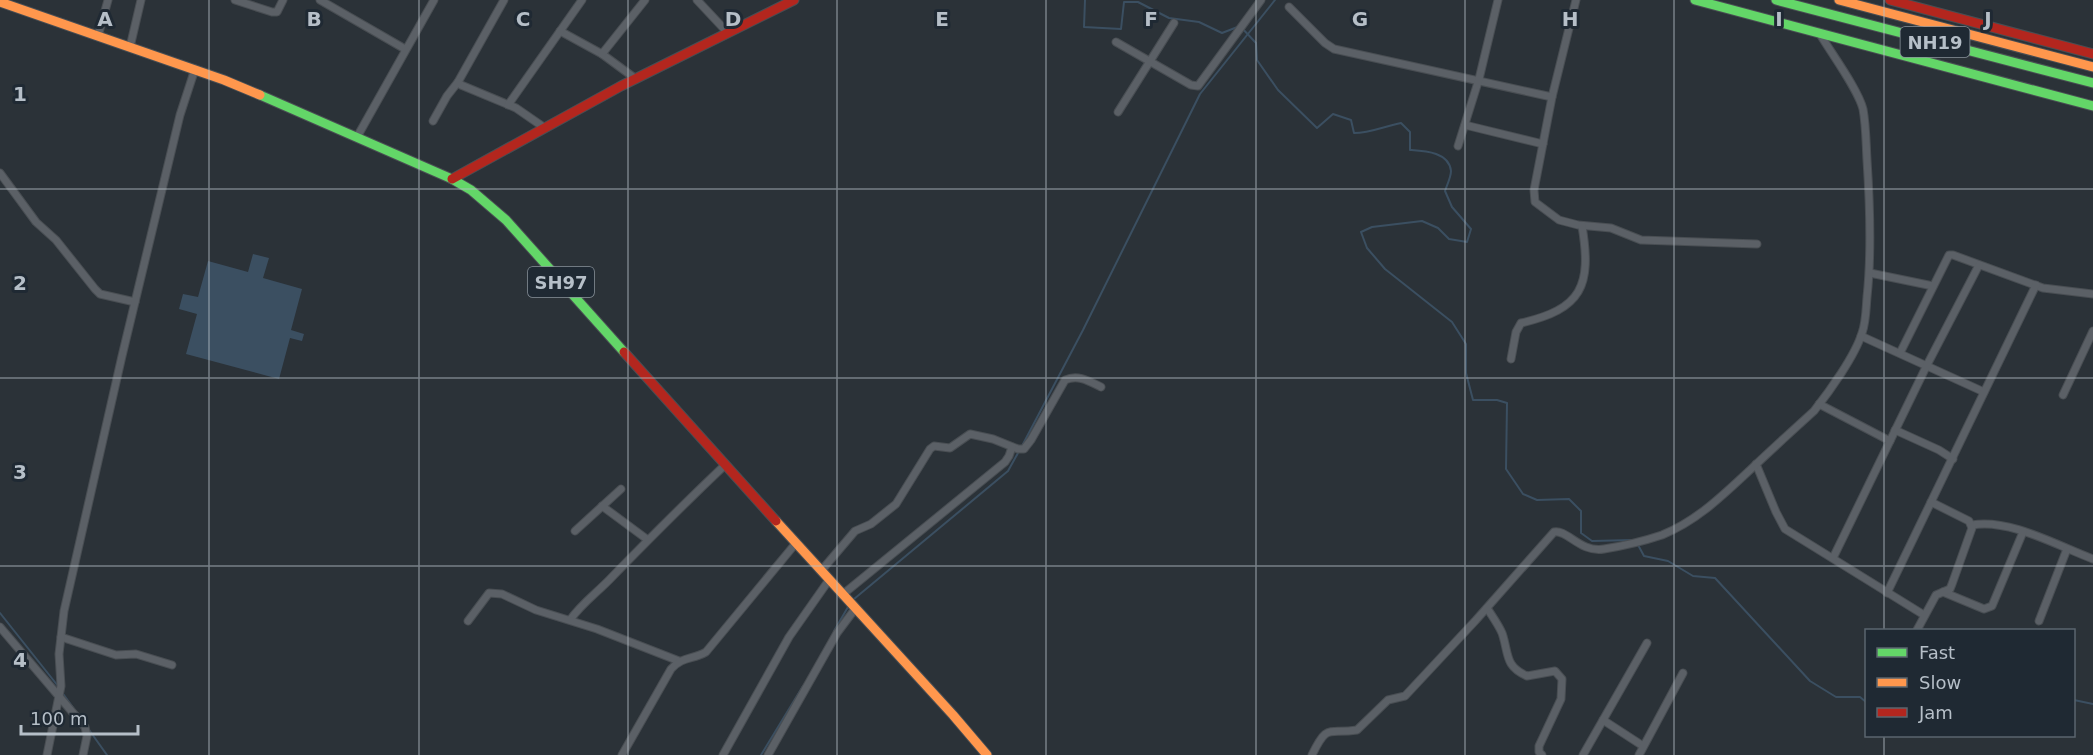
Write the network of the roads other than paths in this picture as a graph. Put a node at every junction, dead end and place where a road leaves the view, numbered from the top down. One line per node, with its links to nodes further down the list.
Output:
1 (108, 0): 25 (street)
2 (141, 0): 27 (street)
3 (235, 0): 4 (street)
4 (283, 0)
5 (320, 0): 28 (street)
6 (434, 0): 28 (street)
7 (504, 0): 36 (street)
8 (582, 0): 22 (street)
9 (645, 0): 29 (street)
10 (697, 0): 23 (street)
11 (794, 0): 23 (main road)
12 (1261, 0): 31 (street)
13 (1498, 0): 35 (street)
14 (1576, 0): 38 (street)
15 (1695, 0): 24 (main road)
16 (1776, 0): 37 (main road, NH19)
17 (1839, 0): 32 (main road, NH19)
18 (1890, 0): 30 (main road)
19 (0, 2): 25 (main road, SH97)
20 (1289, 7): 35 (street)
21 (1174, 23): 31 (street)
22 (560, 31): 29 (street); 39 (street)
23 (727, 32): 34 (main road)
24 (1820, 33): 40 (main road); 53 (street)
25 (98, 36): 27 (main road, SH97)
26 (1116, 42): 31 (street)
27 (130, 47): 33 (main road, SH97)
28 (405, 49): 45 (street)
29 (602, 54): 34 (street)
30 (2093, 54)
31 (1150, 61): 41 (street)
32 (2093, 66)
33 (195, 69): 45 (main road, SH97); 57 (street)
34 (636, 78): 44 (main road)
35 (1479, 80): 38 (street); 43 (street)
36 (458, 82): 39 (street); 42 (street)
37 (2093, 83)
38 (1552, 97): 46 (street)
39 (508, 105): 44 (street)
40 (2093, 106)
41 (1118, 112)
42 (434, 121)
43 (1465, 125): 46 (street); 47 (street)
44 (542, 126): 49 (main road)
45 (357, 137): 49 (main road, SH97)
46 (1543, 144): 50 (street)
47 (1458, 146)
48 (0, 173): 57 (street)
49 (452, 179): 72 (main road, SH97)
50 (1582, 226): 51 (street); 61 (street)
51 (1757, 244)
52 (1979, 265): 54 (street); 55 (street); 62 (street)
53 (1870, 273): 55 (street); 59 (street)
54 (2036, 285): 56 (street); 64 (street)
55 (1933, 286): 60 (street)
56 (2093, 294)
57 (135, 302): 97 (street)
58 (2093, 331): 65 (street)
59 (1861, 336): 60 (street); 66 (street)
60 (1900, 353): 62 (street)
61 (1511, 359)
62 (1927, 365): 64 (street); 67 (street)
63 (1101, 387): 69 (street)
64 (1984, 392): 70 (street)
65 (2063, 395)
66 (1819, 404): 68 (street); 71 (street)
67 (1895, 430): 68 (street); 70 (street)
68 (1890, 441): 82 (street)
69 (1012, 447): 84 (street); 88 (street)
70 (1953, 459): 74 (street)
71 (1756, 464): 82 (street); 89 (street)
72 (724, 465): 79 (street); 80 (main road, SH97)
73 (621, 489): 75 (street)
74 (1931, 502): 76 (street); 87 (street)
75 (602, 506): 77 (street); 79 (street)
76 (1972, 525): 78 (street); 86 (street)
77 (575, 531)
78 (2024, 532): 81 (street); 86 (street)
79 (648, 540): 92 (street)
80 (796, 543): 84 (main road, SH97); 99 (street)
81 (2067, 549): 83 (street); 94 (street)
82 (1833, 558): 87 (street)
83 (2093, 559)
84 (821, 571): 85 (main road, SH97)
85 (830, 580): 88 (main road, SH97); 108 (street)
86 (1942, 592): 91 (street)
87 (1887, 594): 91 (street)
88 (842, 595): 90 (main road, SH97)
89 (1487, 608): 111 (street); 112 (street)
90 (855, 609): 109 (street); 110 (main road, SH97)
91 (1924, 615): 96 (street)
92 (570, 620): 93 (street); 99 (street)
93 (468, 621)
94 (2039, 621)
95 (0, 627): 102 (street)
96 (1917, 629)
97 (61, 637): 100 (street); 102 (street)
98 (1647, 643): 103 (street)
99 (679, 661): 107 (street)
100 (172, 665)
101 (1683, 673): 104 (street)
102 (59, 691): 105 (street); 106 (street)
103 (1603, 720): 104 (street); 113 (street)
104 (1643, 746): 114 (street)
105 (47, 755)
106 (83, 755)
107 (622, 755)
108 (723, 755)
109 (768, 755)
110 (987, 755)
111 (1312, 755)
112 (1542, 755)
113 (1583, 755)
114 (1639, 755)

